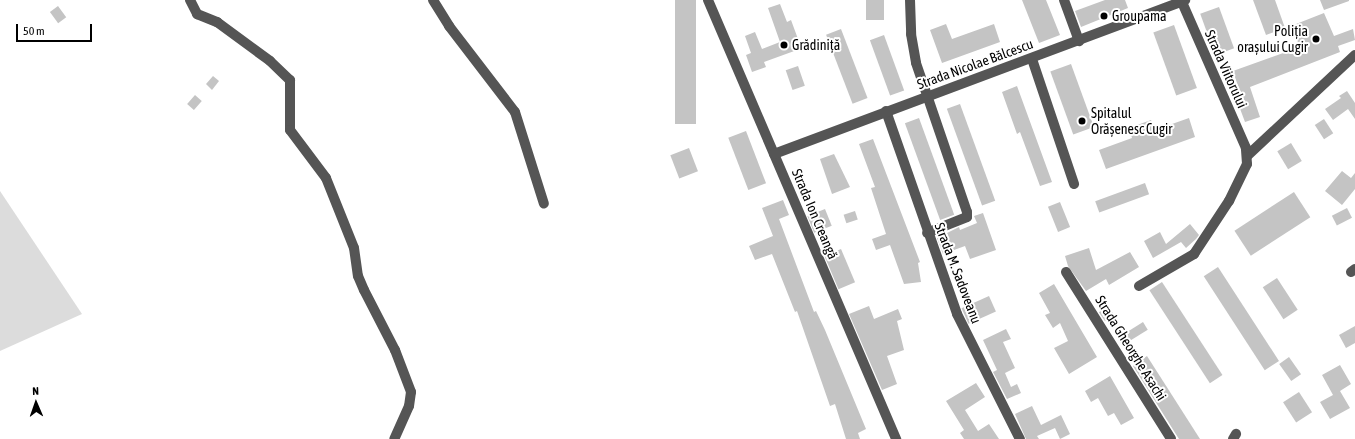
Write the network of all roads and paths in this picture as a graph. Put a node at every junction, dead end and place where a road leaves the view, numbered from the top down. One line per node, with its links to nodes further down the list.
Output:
1 (190, 0): 19 (street)
2 (433, 0): 15 (street)
3 (708, 0): 13 (street, Strada Ion Creangă)
4 (910, 0): 10 (street)
5 (1064, 0): 7 (street)
6 (1183, 0): 7 (street, Strada Nicolae Bălcescu); 12 (street, Strada Viitorului)
7 (1078, 41): 9 (street, Strada Nicolae Bălcescu)
8 (1355, 55): 12 (street)
9 (1032, 59): 10 (street, Strada Nicolae Bălcescu); 14 (street)
10 (927, 96): 11 (street, Strada Nicolae Bălcescu); 16 (street)
11 (886, 111): 13 (street, Strada Nicolae Bălcescu); 16 (street, Strada M. Sadoveanu)
12 (1246, 152): 18 (street)
13 (774, 154): 20 (street, Strada Ion Creangă)
14 (1074, 184)
15 (544, 204)
16 (927, 233): 21 (street, Strada M. Sadoveanu)
17 (1066, 272): 22 (street, Strada Gheorghe Asachi)
18 (1139, 286)
19 (394, 439)
20 (896, 439)
21 (1020, 439)
22 (1171, 439)

